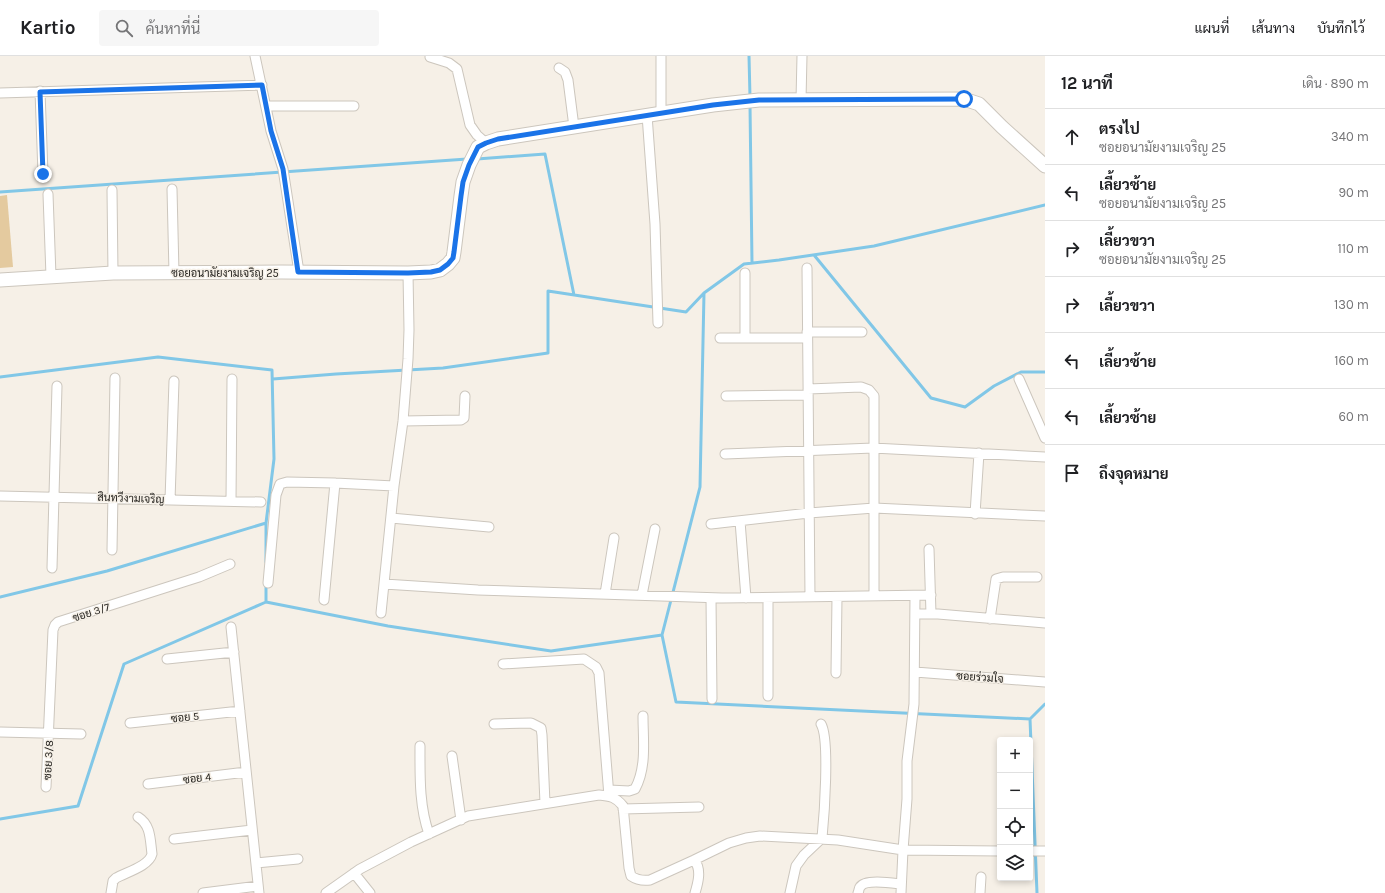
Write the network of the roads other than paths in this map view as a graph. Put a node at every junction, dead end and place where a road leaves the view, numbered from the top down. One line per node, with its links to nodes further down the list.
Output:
1 (255, 56): 6 (street)
2 (661, 56): 12 (street)
3 (802, 56): 9 (street)
4 (430, 57): 15 (street)
5 (559, 68): 14 (street)
6 (262, 85): 7 (street); 10 (street)
7 (40, 92): 8 (street); 17 (street)
8 (0, 93)
9 (802, 100): 12 (street); 16 (street)
10 (266, 106): 11 (street); 22 (street)
11 (354, 106)
12 (661, 112): 13 (street)
13 (646, 115): 14 (street); 29 (street)
14 (574, 127): 15 (street)
15 (486, 143): 25 (street, ซอยอนามัยงามเจริญ 25)
16 (1045, 166)
17 (43, 174)
18 (172, 189): 24 (street)
19 (112, 190): 23 (street)
20 (48, 194): 27 (street)
21 (807, 268): 31 (street)
22 (298, 272): 24 (street, ซอยอนามัยงามเจริญ 25); 25 (street, ซอยอนามัยงามเจริญ 25)
23 (113, 273): 24 (street, ซอยอนามัยงามเจริญ 25); 27 (street, ซอยอนามัยงามเจริญ 25)
24 (174, 273)
25 (408, 273): 42 (street)
26 (745, 273): 33 (street)
27 (51, 276): 28 (street, ซอยอนามัยงามเจริญ 25)
28 (0, 280)
29 (658, 323)
30 (862, 332): 31 (street)
31 (807, 335): 33 (street); 39 (street)
32 (720, 338): 33 (street)
33 (745, 338)
34 (115, 378): 53 (street)
35 (232, 379): 55 (street)
36 (1019, 379): 43 (street)
37 (174, 381): 54 (street)
38 (57, 386): 52 (street)
39 (808, 392): 41 (street); 44 (street); 45 (street)
40 (465, 396): 42 (street)
41 (726, 396)
42 (403, 421): 50 (street)
43 (1045, 438)
44 (873, 448): 45 (street); 46 (street); 57 (street)
45 (808, 451): 47 (street); 58 (street)
46 (979, 453): 48 (street); 59 (street)
47 (725, 454)
48 (1045, 457)
49 (335, 483): 50 (street); 72 (street); 84 (street)
50 (394, 486): 61 (street)
51 (0, 496): 52 (street, สินทวีงามเจริญ)
52 (54, 496): 53 (street, สินทวีงามเจริญ); 70 (street)
53 (112, 498): 54 (street, สินทวีงามเจริญ); 68 (street)
54 (170, 500): 55 (street, สินทวีงามเจริญ)
55 (231, 501): 56 (street, สินทวีงามเจริญ)
56 (261, 502)
57 (874, 508): 58 (street); 59 (street); 77 (street)
58 (809, 513): 62 (street); 79 (street)
59 (975, 514): 60 (street)
60 (1045, 516)
61 (391, 518): 64 (street); 73 (street)
62 (740, 521): 63 (street); 82 (street)
63 (711, 524)
64 (489, 528)
65 (655, 529): 75 (street)
66 (614, 538): 74 (street)
67 (929, 549): 76 (street)
68 (112, 550)
69 (230, 564): 105 (street, ซอย 3/7)
70 (52, 568)
71 (1036, 577): 88 (street)
72 (268, 583)
73 (384, 584): 74 (street); 85 (street)
74 (605, 594): 75 (street)
75 (642, 595): 81 (street)
76 (931, 595): 78 (street); 87 (street)
77 (874, 596): 78 (street); 80 (street)
78 (915, 596): 86 (street)
79 (810, 597): 80 (street); 83 (street)
80 (837, 597): 95 (street)
81 (711, 598): 82 (street); 98 (street)
82 (746, 598): 83 (street)
83 (768, 598): 97 (street)
84 (324, 600)
85 (381, 613)
86 (915, 614): 87 (street); 94 (street)
87 (931, 614): 88 (street)
88 (990, 618): 89 (street)
89 (1045, 623)
90 (231, 627): 91 (street)
91 (234, 652): 92 (street); 99 (street)
92 (167, 659)
93 (503, 664): 112 (street)
94 (915, 672): 96 (street, ซอยร่วมใจ); 122 (street)
95 (836, 673)
96 (1045, 682)
97 (768, 696)
98 (712, 699)
99 (240, 712): 101 (street, ซอย 5); 109 (street)
100 (643, 716): 112 (street)
101 (130, 724)
102 (494, 724): 113 (street)
103 (821, 724): 120 (street)
104 (0, 732): 105 (street)
105 (49, 733): 106 (street); 111 (street, ซอย 3/8)
106 (81, 734)
107 (420, 746): 119 (street)
108 (452, 756): 117 (street)
109 (246, 772): 110 (street, ซอย 4); 118 (street)
110 (148, 784)
111 (46, 787)
112 (609, 793): 113 (street); 115 (street)
113 (546, 803): 117 (street)
114 (698, 807): 115 (street)
115 (623, 808): 125 (street)
116 (138, 817): 131 (street)
117 (461, 820): 119 (street)
118 (252, 830): 121 (street); 126 (street)
119 (429, 834): 127 (street)
120 (822, 838): 122 (street); 125 (street); 136 (street)
121 (174, 839)
122 (903, 850): 123 (street); 129 (street)
123 (997, 851)
124 (298, 859): 126 (street)
125 (694, 860): 135 (street)
126 (256, 863): 130 (street)
127 (354, 873): 133 (street); 134 (street)
128 (981, 877): 138 (street)
129 (901, 888): 137 (street)
130 (259, 890): 132 (street)
131 (112, 893)
132 (203, 893)
133 (326, 893)
134 (370, 893)
135 (696, 893)
136 (790, 893)
137 (858, 893)
138 (980, 893)

